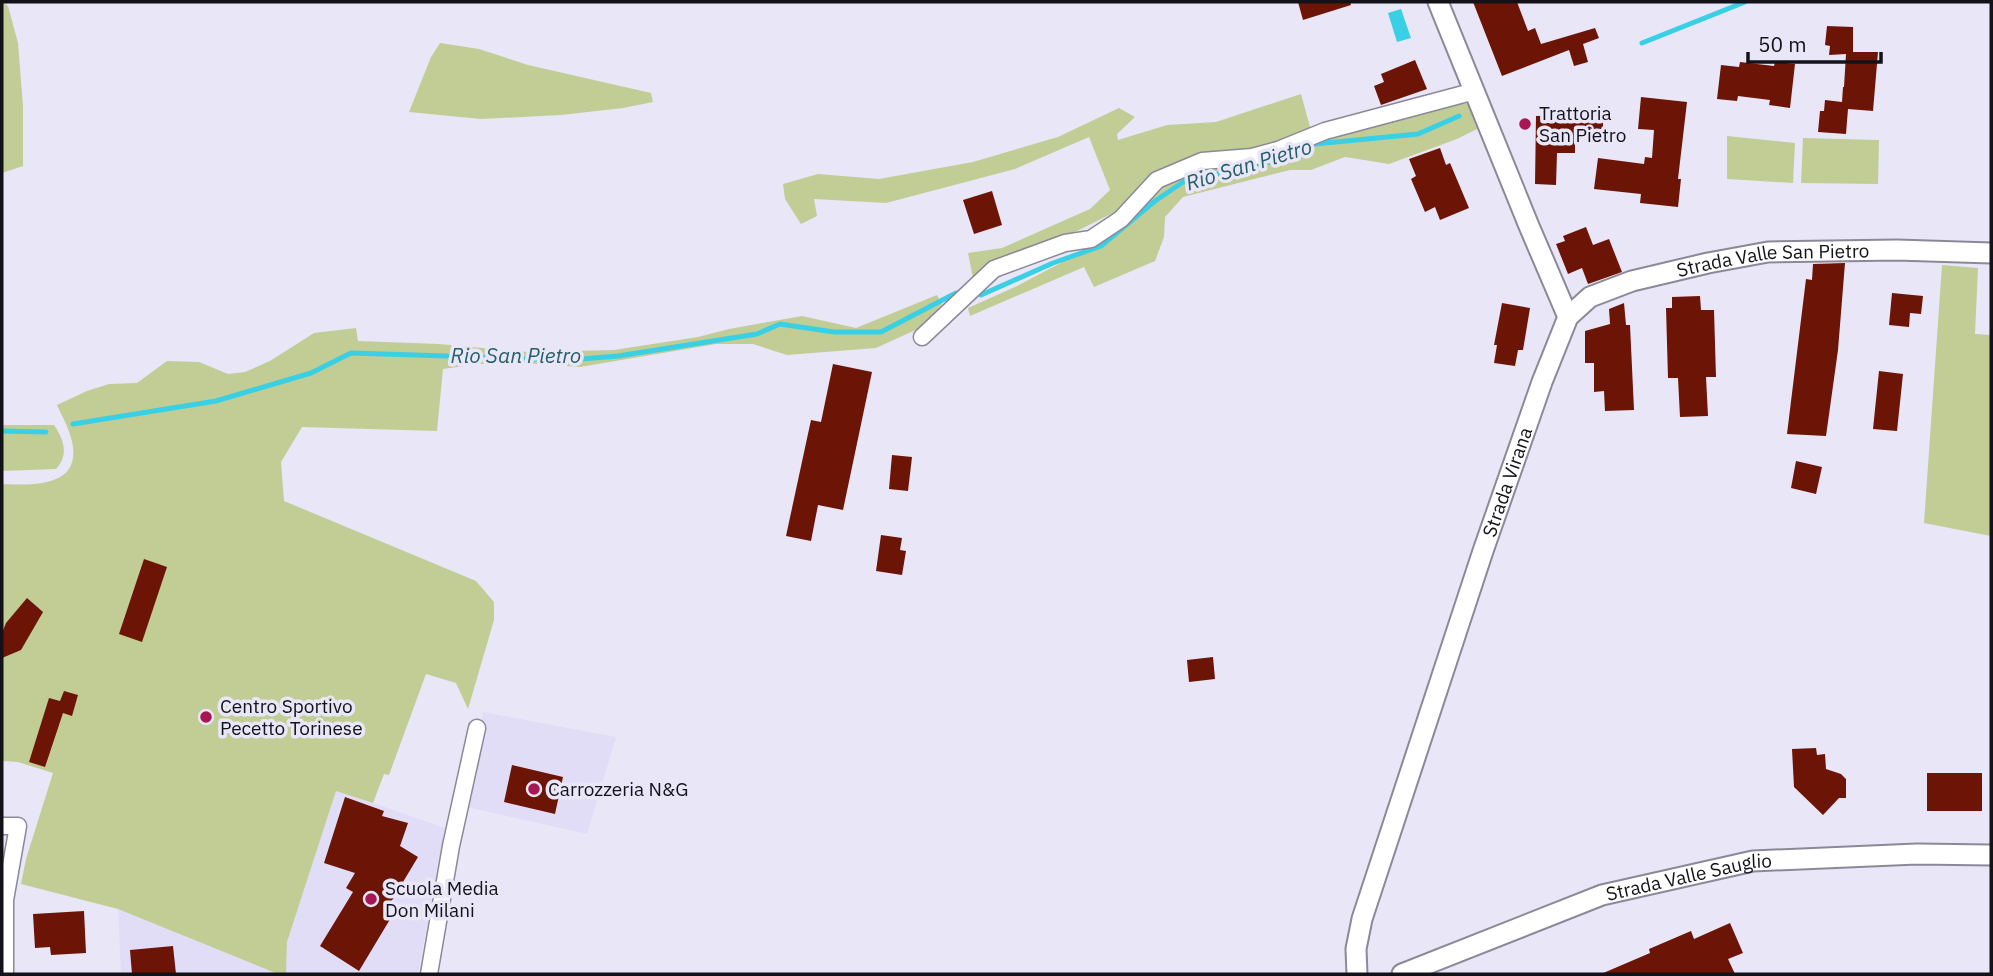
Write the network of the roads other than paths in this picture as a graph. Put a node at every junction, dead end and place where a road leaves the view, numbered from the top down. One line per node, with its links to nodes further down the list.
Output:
1 (1438, 2): 2 (street)
2 (1475, 92): 4 (street); 5 (street)
3 (1991, 253): 4 (street, Strada Valle San Pietro)
4 (1567, 317): 11 (street, Strada Virana)
5 (922, 337)
6 (477, 728): 10 (street)
7 (2, 826): 9 (street)
8 (1991, 855): 12 (street, Strada Valle Sauglio)
9 (5, 974)
10 (429, 974)
11 (1357, 974)
12 (1402, 974)

